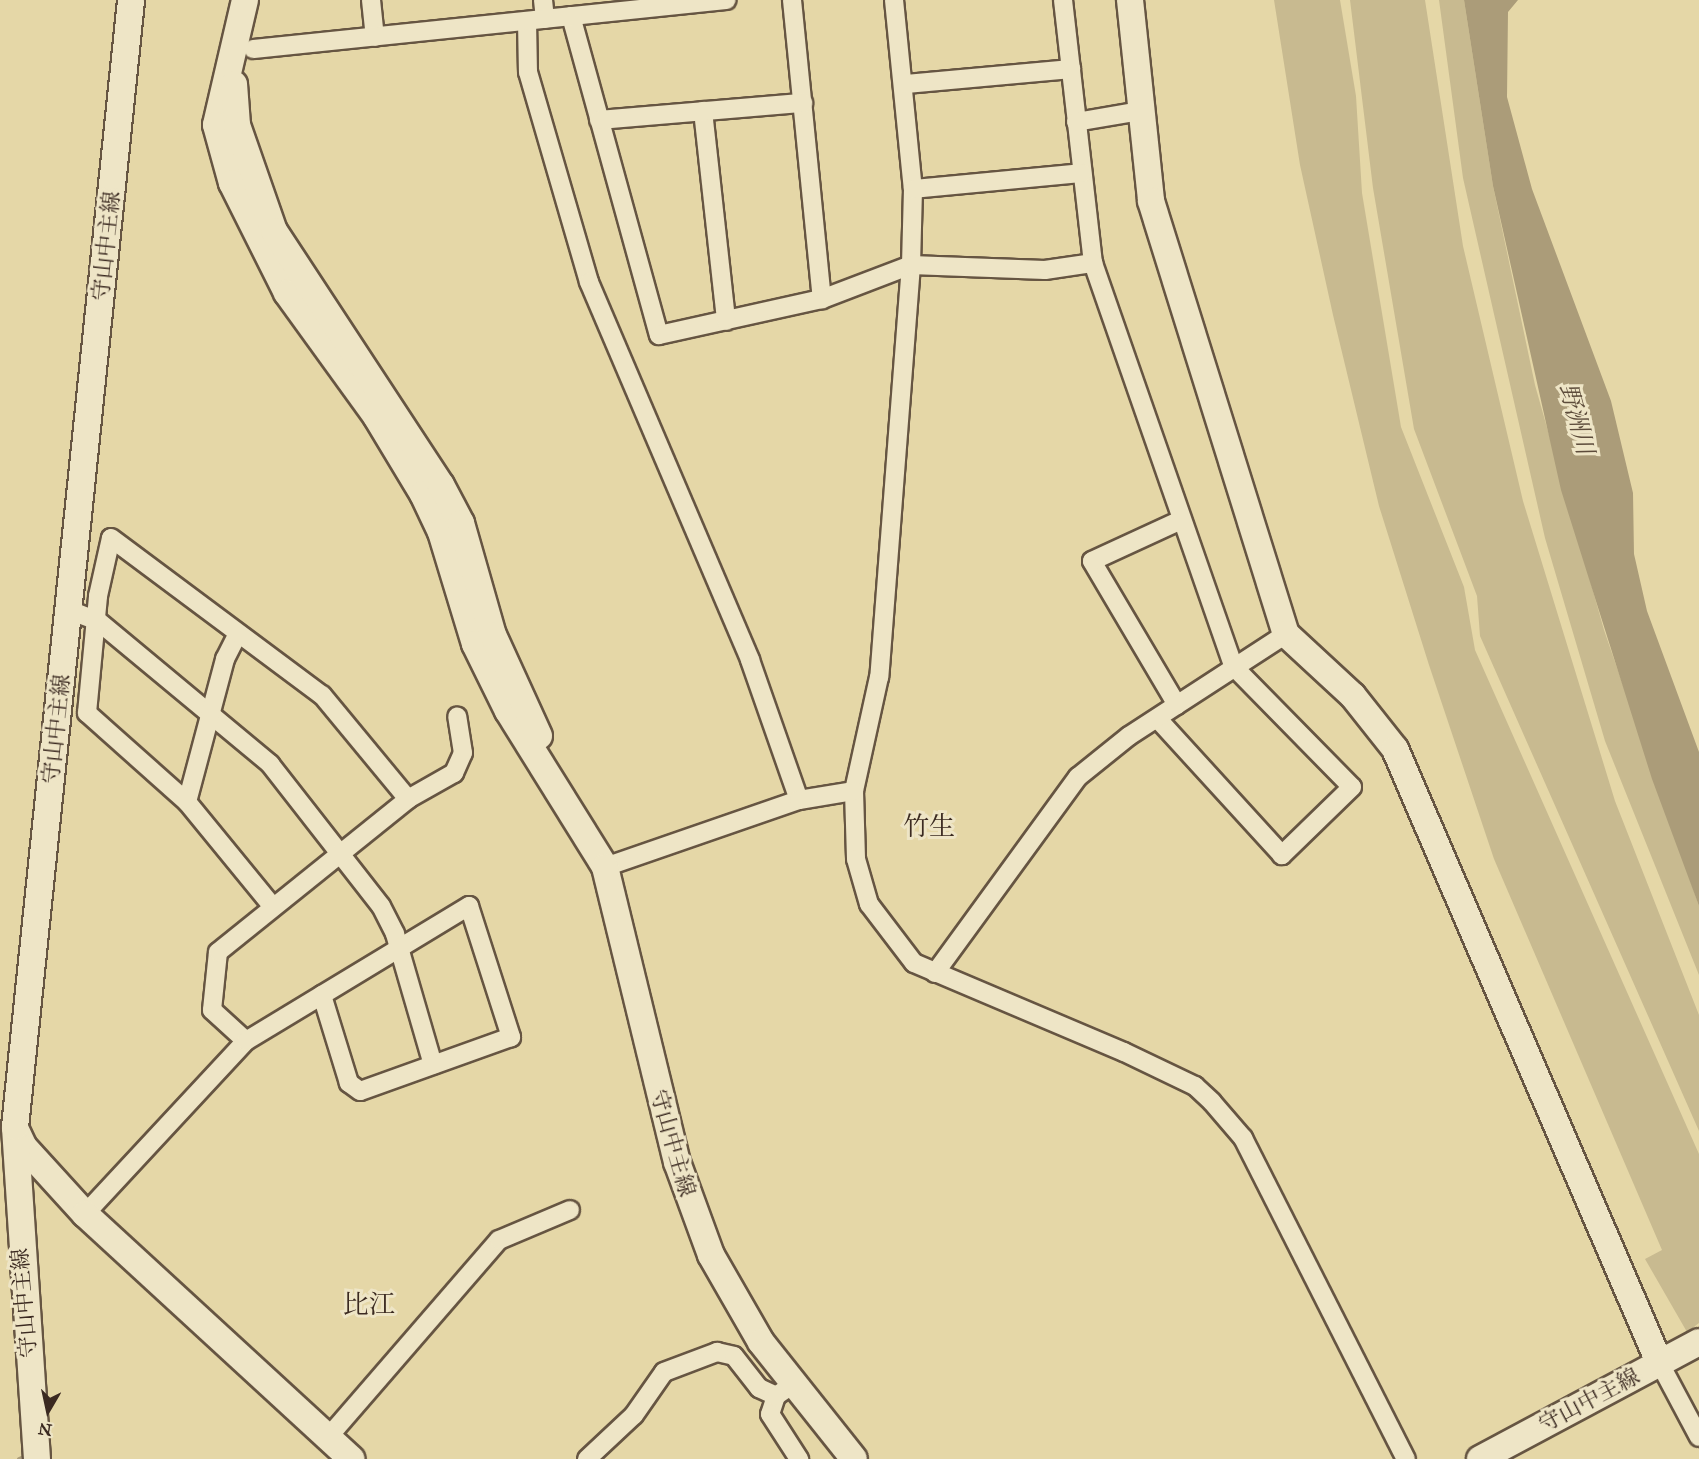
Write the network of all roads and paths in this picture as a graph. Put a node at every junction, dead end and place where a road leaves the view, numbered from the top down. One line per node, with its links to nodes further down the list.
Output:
1 (131, 0): 30 (main road, 守山中主線)
2 (245, 0): 15 (main road, 守山中主線)
3 (371, 0): 14 (street)
4 (543, 0): 12 (street)
5 (726, 0): 10 (street)
6 (792, 0): 18 (street)
7 (894, 0): 17 (street)
8 (1063, 0): 16 (street)
9 (1130, 0): 20 (main road)
10 (692, 2): 11 (street)
11 (571, 16): 12 (street); 21 (street)
12 (546, 19): 13 (street)
13 (527, 21): 14 (street); 41 (street)
14 (375, 37): 15 (street)
15 (243, 55): 44 (main road, 守山中主線)
16 (1071, 69): 17 (street); 22 (street)
17 (906, 84): 24 (street)
18 (803, 103): 19 (street); 27 (street)
19 (703, 111): 21 (street); 28 (street)
20 (1141, 111): 22 (street); 32 (main road)
21 (599, 120): 28 (street)
22 (1076, 122): 23 (street)
23 (1082, 173): 24 (street); 25 (street)
24 (913, 189): 26 (street)
25 (1093, 264): 26 (street); 29 (street)
26 (911, 265): 27 (street); 39 (street)
27 (822, 299): 28 (street)
28 (726, 321)
29 (1181, 520): 34 (street); 35 (street)
30 (69, 610): 31 (street); 51 (main road, 守山中主線)
31 (98, 621): 33 (street); 36 (street); 42 (street)
32 (1286, 634): 34 (street); 55 (main road)
33 (237, 635): 36 (street); 40 (street)
34 (1234, 667): 35 (street); 38 (street)
35 (1177, 705): 38 (street)
36 (210, 715): 42 (street); 43 (street)
37 (457, 716): 40 (street)
38 (1157, 718): 47 (street)
39 (854, 791): 41 (street); 47 (street)
40 (408, 799): 43 (street)
41 (800, 800): 44 (street)
42 (187, 802): 45 (street)
43 (339, 852): 45 (street); 46 (street)
44 (605, 867): 56 (main road, 守山中主線)
45 (273, 907): 49 (street)
46 (399, 948): 48 (street); 50 (street); 50 (street)
47 (935, 973): 64 (street)
48 (322, 995): 49 (street); 50 (street)
49 (246, 1041): 53 (street)
50 (433, 1065)
51 (7, 1130): 53 (main road); 59 (main road, 守山中主線)
52 (570, 1210): 57 (street)
53 (85, 1214): 57 (main road)
54 (1699, 1342): 55 (main road, 守山中主線)
55 (1659, 1362): 58 (street); 65 (main road, 守山中主線)
56 (784, 1390): 61 (street); 62 (street); 63 (main road, 守山中主線)
57 (330, 1435): 60 (main road)
58 (1699, 1437)
59 (37, 1459)
60 (351, 1459)
61 (586, 1459)
62 (799, 1459)
63 (854, 1459)
64 (1406, 1459)
65 (1480, 1459)

